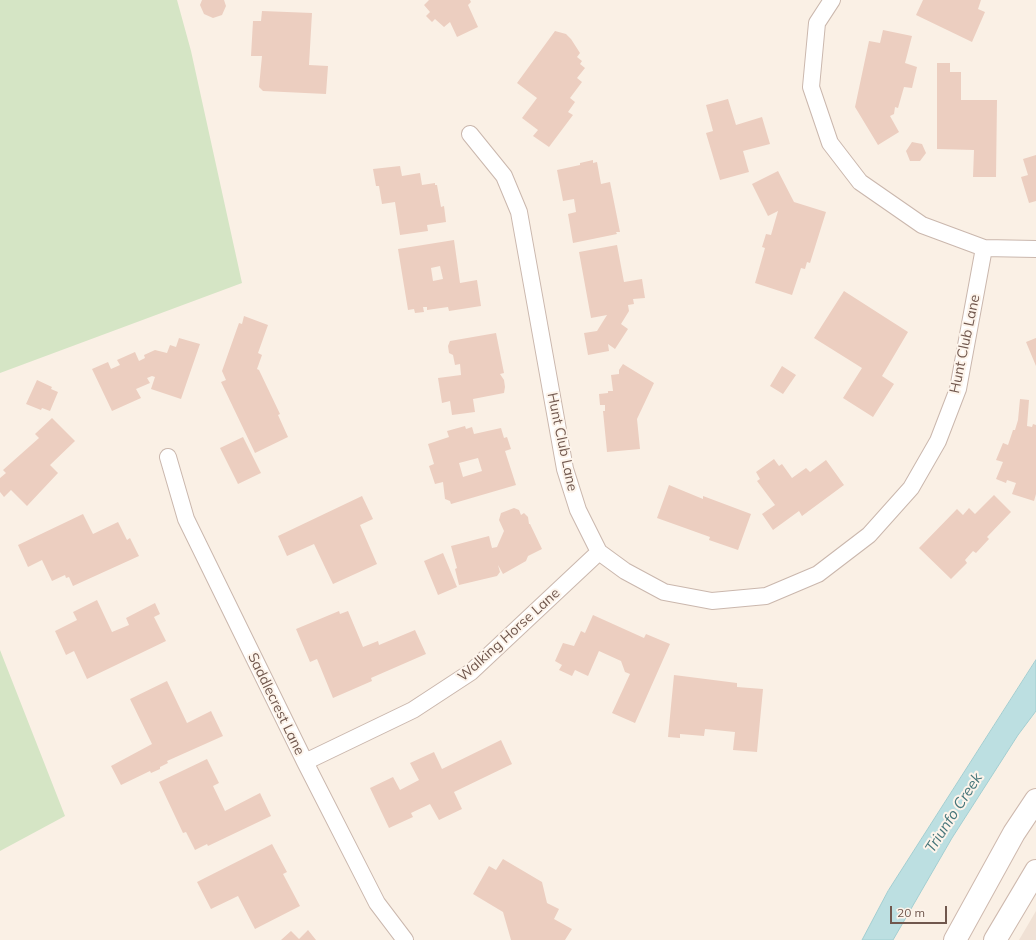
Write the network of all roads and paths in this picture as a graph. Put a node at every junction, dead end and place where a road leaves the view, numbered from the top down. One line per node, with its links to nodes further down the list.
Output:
1 (832, 0): 3 (street)
2 (470, 134): 6 (street, Hunt Club Lane)
3 (984, 248): 4 (street); 6 (street, Hunt Club Lane)
4 (1036, 249)
5 (168, 458): 7 (street, Saddlecrest Lane)
6 (599, 552): 7 (street, Walking Horse Lane)
7 (305, 762): 10 (street, Saddlecrest Lane)
8 (1036, 800): 11 (street)
9 (1036, 871): 12 (street)
10 (405, 940)
11 (955, 940)
12 (995, 940)

